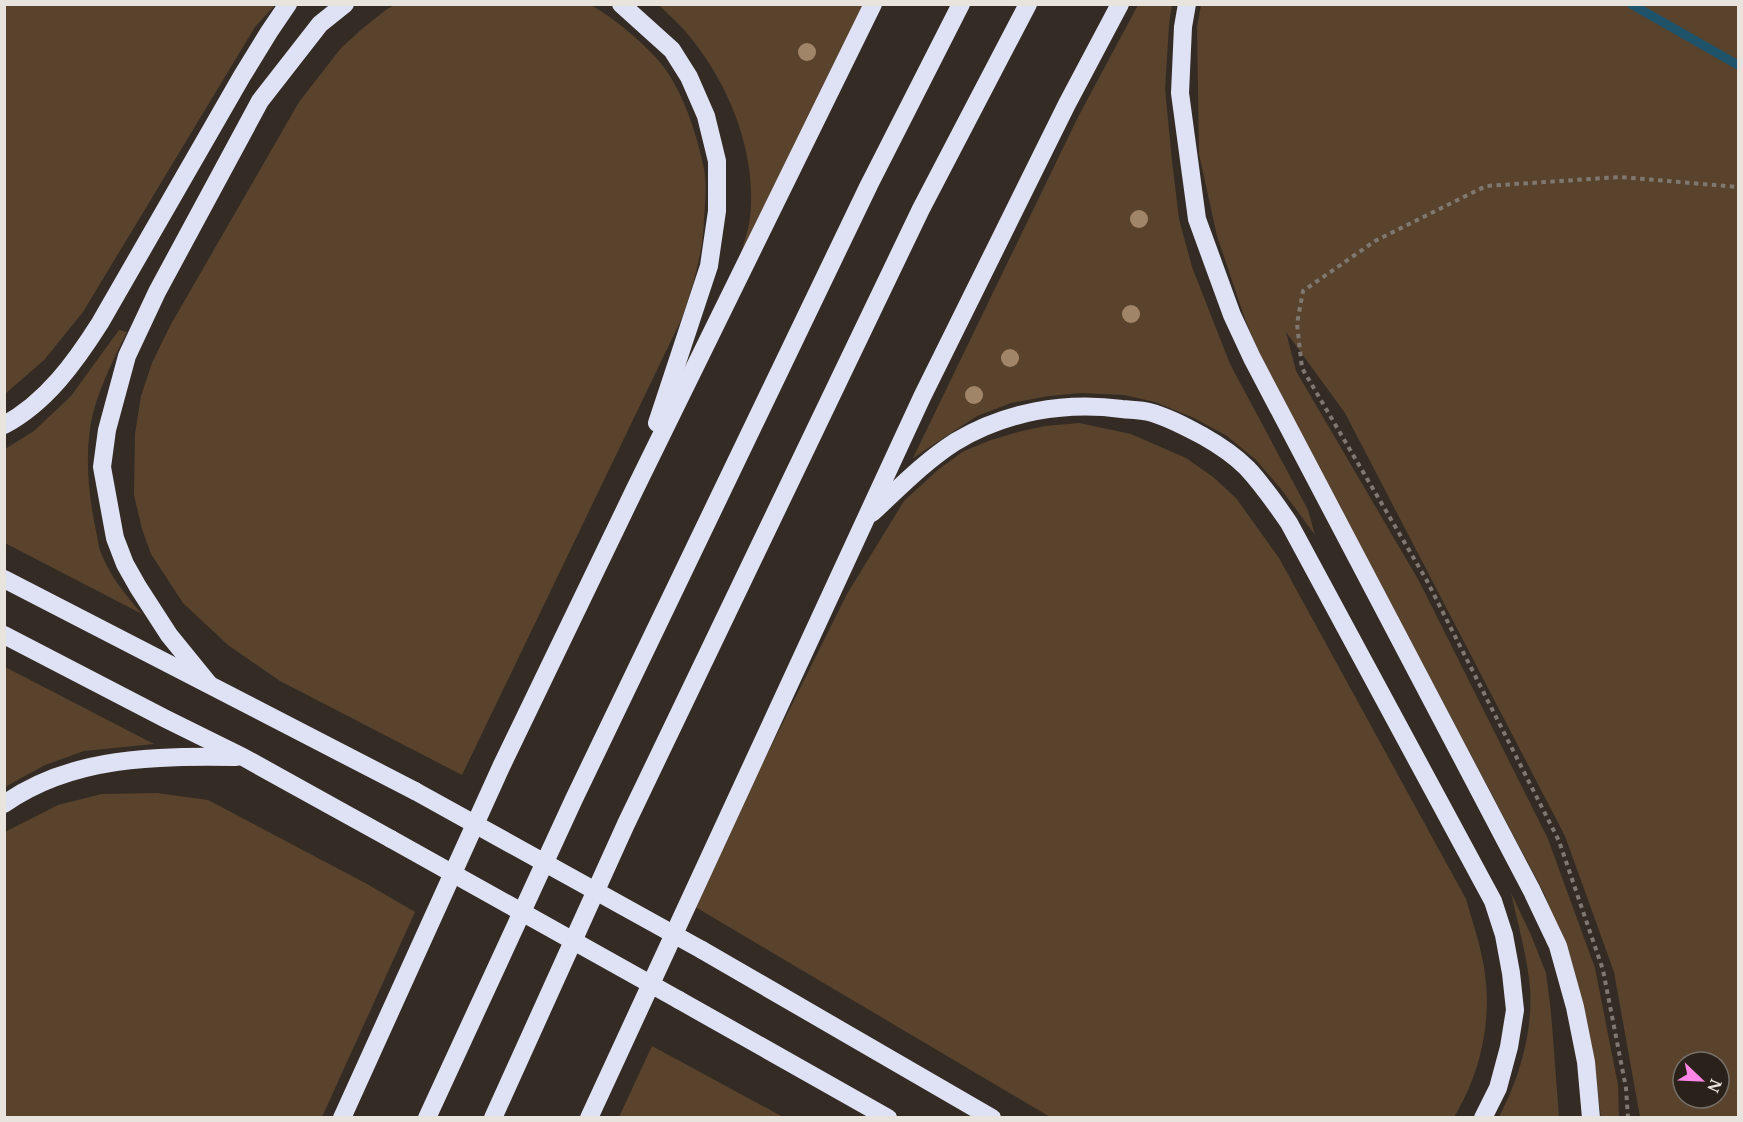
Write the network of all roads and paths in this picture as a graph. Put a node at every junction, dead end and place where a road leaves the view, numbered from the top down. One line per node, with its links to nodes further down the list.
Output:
1 (288, 4): 10 (highway)
2 (345, 4): 15 (highway)
3 (621, 4): 11 (highway)
4 (873, 4): 11 (highway)
5 (961, 4): 19 (highway)
6 (1028, 4): 20 (highway)
7 (1120, 4): 12 (highway)
8 (1187, 4): 25 (highway)
9 (1738, 187): 26 (path)
10 (4, 425)
11 (634, 491): 18 (highway)
12 (864, 520): 21 (highway); 24 (highway)
13 (4, 579): 15 (highway)
14 (4, 635): 16 (highway)
15 (208, 683): 23 (highway, bridge)
16 (243, 757): 17 (highway); 22 (highway, bridge)
17 (4, 804)
18 (342, 1118)
19 (428, 1118)
20 (493, 1118)
21 (589, 1118)
22 (888, 1118)
23 (992, 1118)
24 (1483, 1118)
25 (1591, 1118)
26 (1628, 1118)

